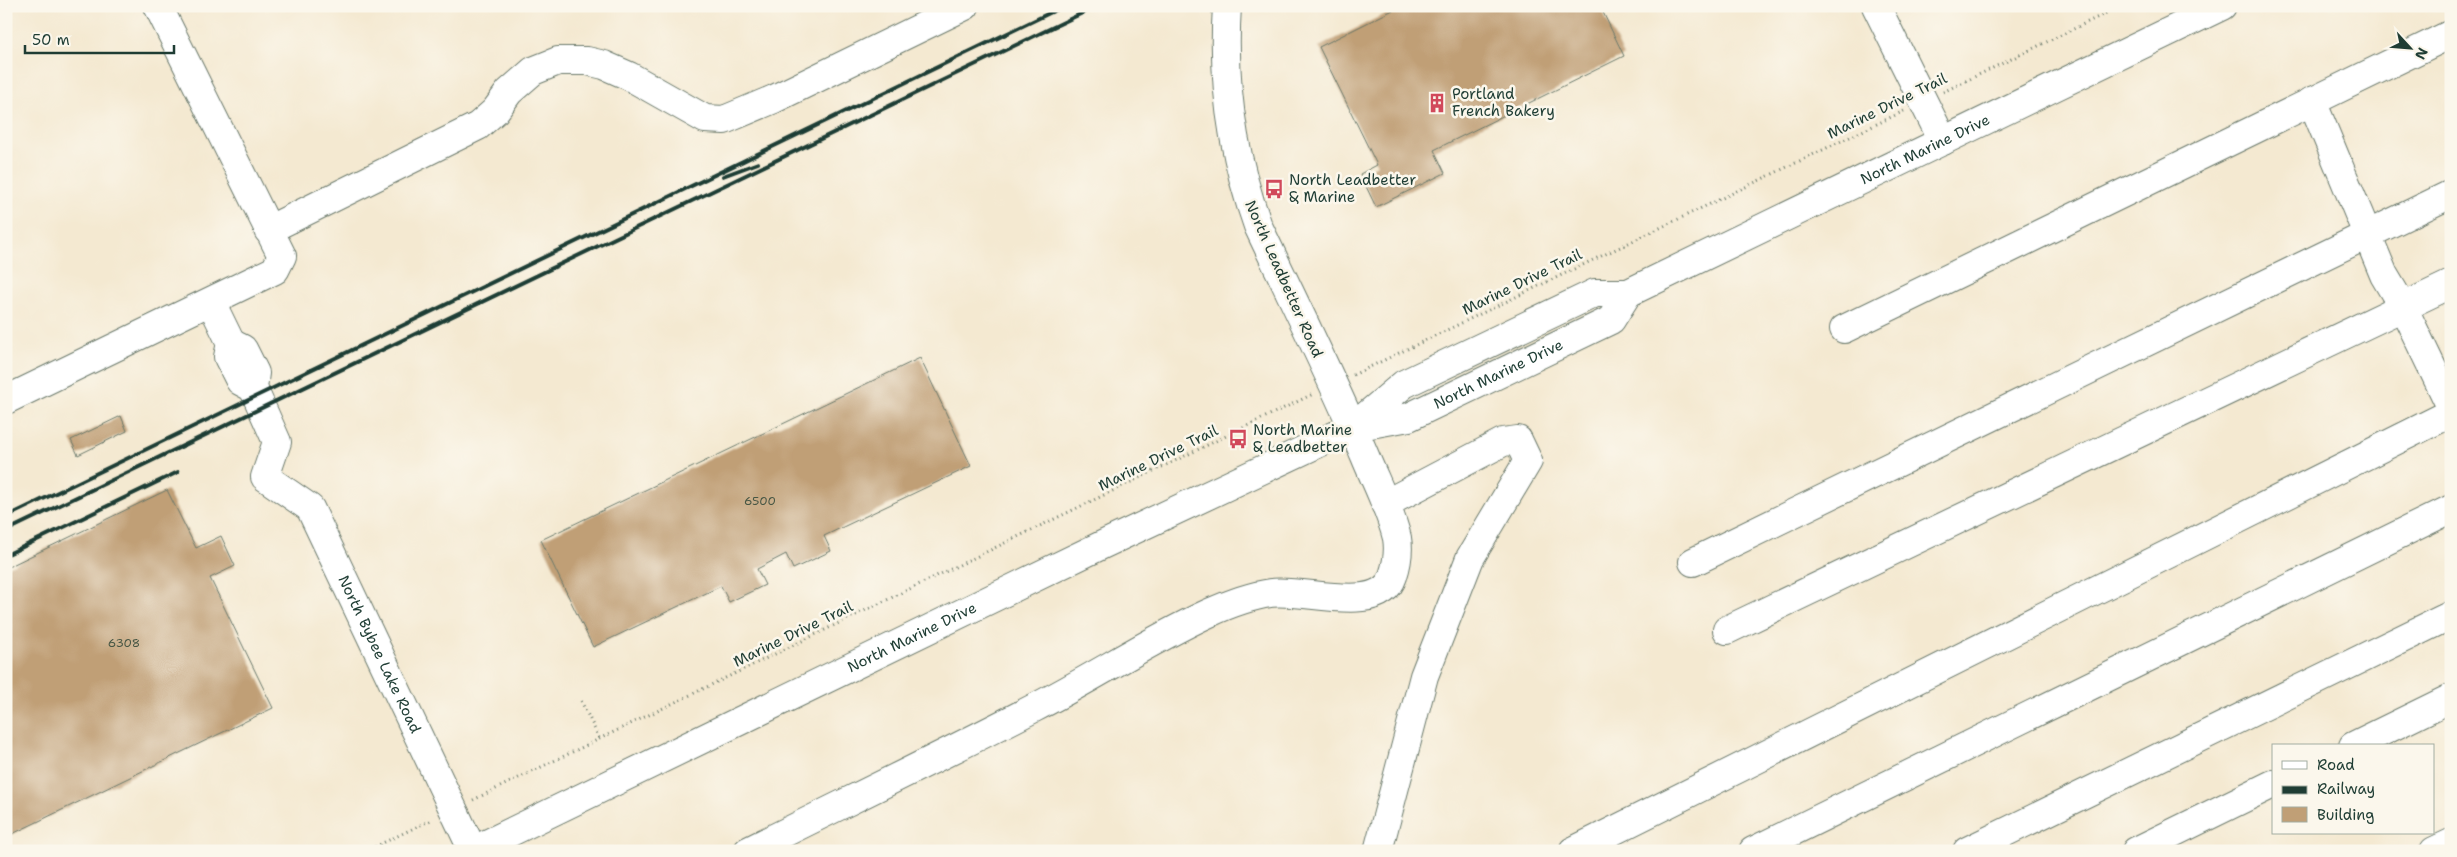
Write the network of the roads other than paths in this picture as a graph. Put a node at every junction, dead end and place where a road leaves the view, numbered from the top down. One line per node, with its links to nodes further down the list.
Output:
1 (158, 6): 10 (main road)
2 (965, 6): 10 (main road)
3 (1227, 6): 19 (main road, North Leadbetter Road)
4 (1876, 6): 8 (main road)
5 (2206, 10): 8 (main road, North Marine Drive)
6 (2451, 34): 7 (main road)
7 (2312, 101): 11 (main road); 15 (main road)
8 (1943, 141): 19 (main road, North Marine Drive)
9 (2451, 194): 11 (main road)
10 (268, 230): 13 (main road)
11 (2368, 234): 14 (main road); 22 (main road)
12 (2451, 284): 14 (main road)
13 (210, 302): 16 (main road); 29 (main road, North Bybee Lake Road)
14 (2403, 307): 17 (main road); 24 (main road)
15 (1844, 329)
16 (6, 400)
17 (2451, 408)
18 (2451, 413): 32 (main road)
19 (1353, 427): 20 (main road, North Leadbetter Road); 29 (main road, North Marine Drive)
20 (1385, 504): 30 (main road, North Leadbetter Road); 31 (main road)
21 (2451, 509): 33 (main road)
22 (1693, 562)
23 (2451, 615): 34 (main road)
24 (1727, 630)
25 (2451, 698): 26 (main road)
26 (2357, 744)
27 (2272, 784): 35 (main road)
28 (2451, 843): 36 (main road)
29 (472, 851)
30 (748, 851)
31 (1378, 851)
32 (1573, 851)
33 (1753, 851)
34 (1966, 851)
35 (2136, 851)
36 (2434, 851)

